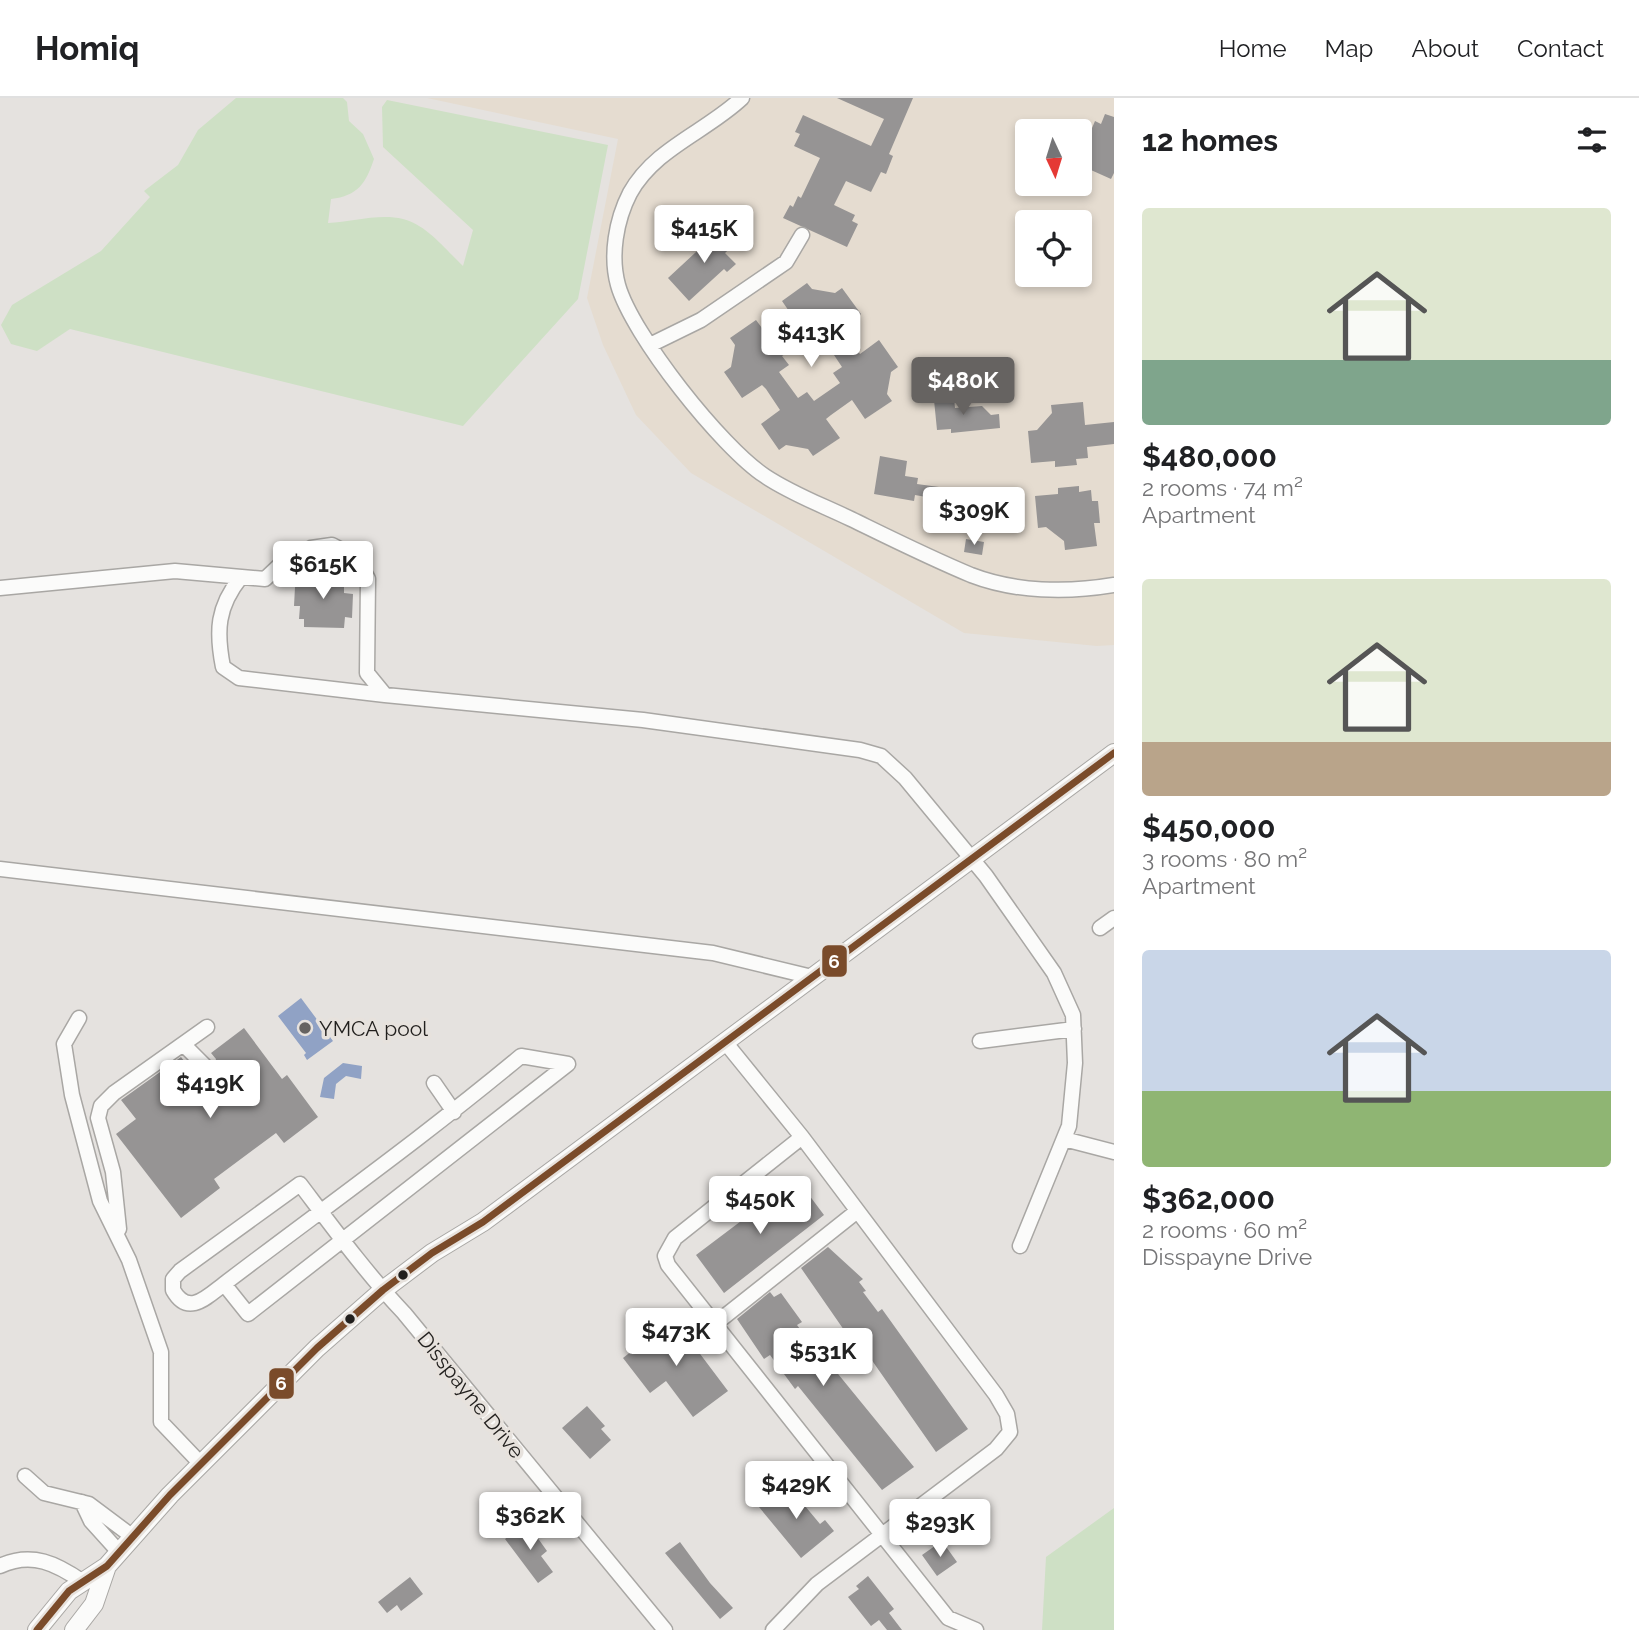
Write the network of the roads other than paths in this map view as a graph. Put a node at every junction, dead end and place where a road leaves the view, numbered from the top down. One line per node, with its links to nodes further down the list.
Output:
1 (742, 98): 3 (street)
2 (802, 235): 3 (street)
3 (650, 345): 5 (street)
4 (241, 578): 6 (street); 7 (street); 7 (street)
5 (1114, 585)
6 (0, 588)
7 (385, 695): 9 (street)
8 (1114, 753): 9 (main road)
9 (970, 857): 13 (main road); 16 (street)
10 (0, 869): 13 (street)
11 (1114, 918): 12 (street)
12 (1100, 929)
13 (812, 978): 18 (main road)
14 (79, 1018): 30 (street)
15 (207, 1027): 19 (street)
16 (1074, 1029): 17 (street); 24 (street)
17 (980, 1041)
18 (725, 1042): 23 (street); 32 (main road)
19 (183, 1044): 20 (street); 30 (street)
20 (206, 1067)
21 (433, 1083): 22 (street)
22 (454, 1112): 26 (street); 28 (street)
23 (802, 1137): 27 (street); 33 (street)
24 (1064, 1139): 25 (street); 29 (street)
25 (1114, 1152)
26 (320, 1211): 28 (street, Disspayne Drive); 31 (street); 31 (street, Disspayne Drive)
27 (856, 1212): 33 (street); 37 (street)
28 (343, 1240): 31 (street); 32 (street, Disspayne Drive)
29 (1020, 1246)
30 (129, 1260): 34 (street)
31 (224, 1284)
32 (383, 1290): 34 (main road); 45 (street, Disspayne Drive)
33 (715, 1324): 37 (street)
34 (201, 1464): 38 (main road)
35 (25, 1476): 36 (street)
36 (82, 1502): 38 (street); 39 (street)
37 (883, 1535): 46 (street); 47 (street)
38 (133, 1537): 39 (main road)
39 (119, 1552): 41 (main road)
40 (0, 1566): 42 (street)
41 (107, 1566): 42 (main road); 44 (main road)
42 (83, 1582): 43 (main road)
43 (37, 1630)
44 (74, 1630)
45 (664, 1630)
46 (773, 1630)
47 (976, 1630)

